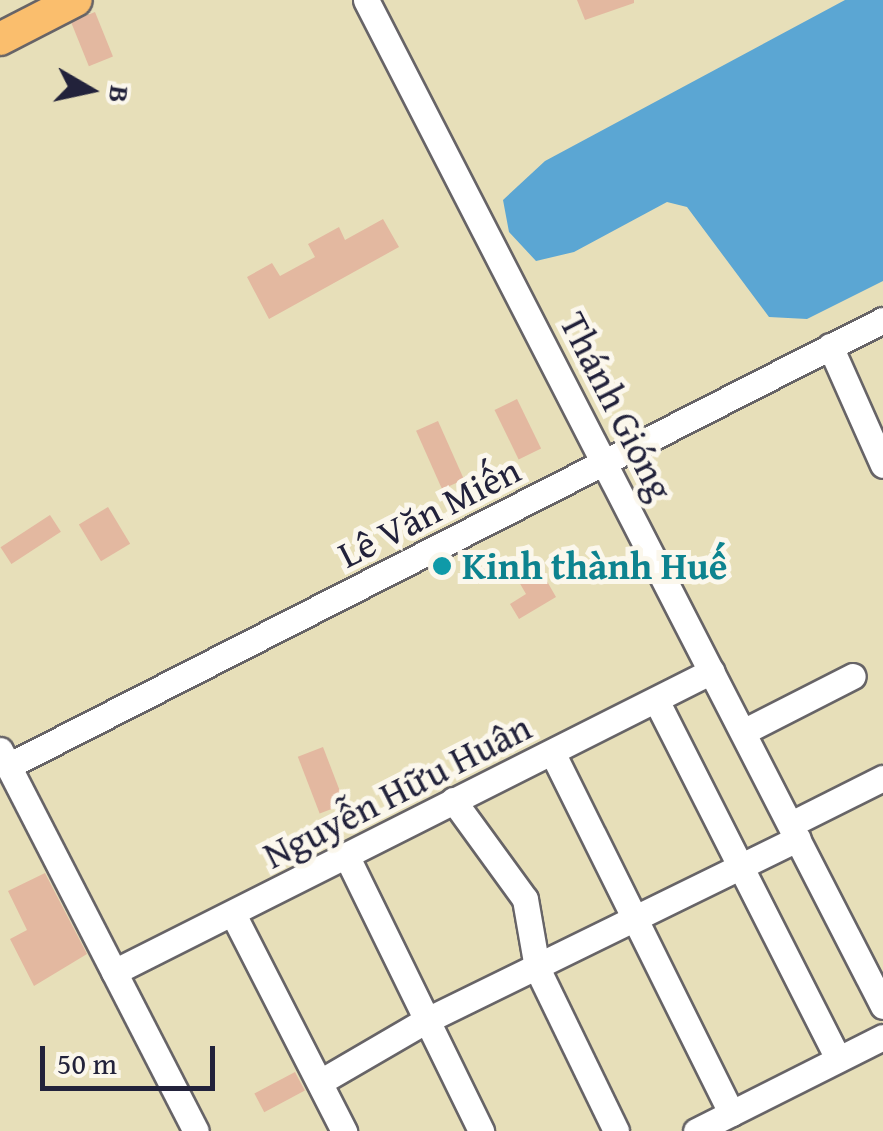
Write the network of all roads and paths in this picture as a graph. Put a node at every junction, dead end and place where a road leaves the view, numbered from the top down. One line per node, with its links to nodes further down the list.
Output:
1 (76, 0): 3 (main road)
2 (366, 0): 6 (street, Thánh Gióng)
3 (0, 40)
4 (883, 320): 5 (street, Lê Văn Miến)
5 (830, 346): 6 (street, Lê Văn Miến); 7 (street)
6 (605, 463): 8 (street, Thánh Gióng); 13 (street, Lê Văn Miến)
7 (883, 464)
8 (712, 671): 10 (street, Nguyễn Hữu Huân); 11 (street, Thánh Gióng)
9 (854, 676): 11 (street)
10 (656, 700): 12 (street, Nguyễn Hữu Huân); 18 (street)
11 (744, 732): 16 (street, Thánh Gióng)
12 (554, 754): 15 (street, Nguyễn Hữu Huân); 20 (street)
13 (4, 758): 22 (street)
14 (883, 778): 16 (street)
15 (453, 800): 17 (street, Nguyễn Hữu Huân); 21 (street)
16 (794, 831): 18 (street); 23 (street, Thánh Gióng)
17 (347, 856): 19 (street, Nguyễn Hữu Huân); 24 (street)
18 (742, 865): 20 (street); 26 (street)
19 (234, 916): 22 (street, Nguyễn Hữu Huân); 27 (street)
20 (635, 917): 21 (street); 28 (street)
21 (537, 968): 24 (street); 32 (street)
22 (114, 972): 29 (street)
23 (883, 1006)
24 (426, 1020): 27 (street); 31 (street)
25 (883, 1036): 26 (street)
26 (836, 1056): 28 (street)
27 (320, 1082): 30 (street)
28 (731, 1113): 33 (street)
29 (196, 1131)
30 (344, 1131)
31 (480, 1131)
32 (616, 1131)
33 (696, 1131)

